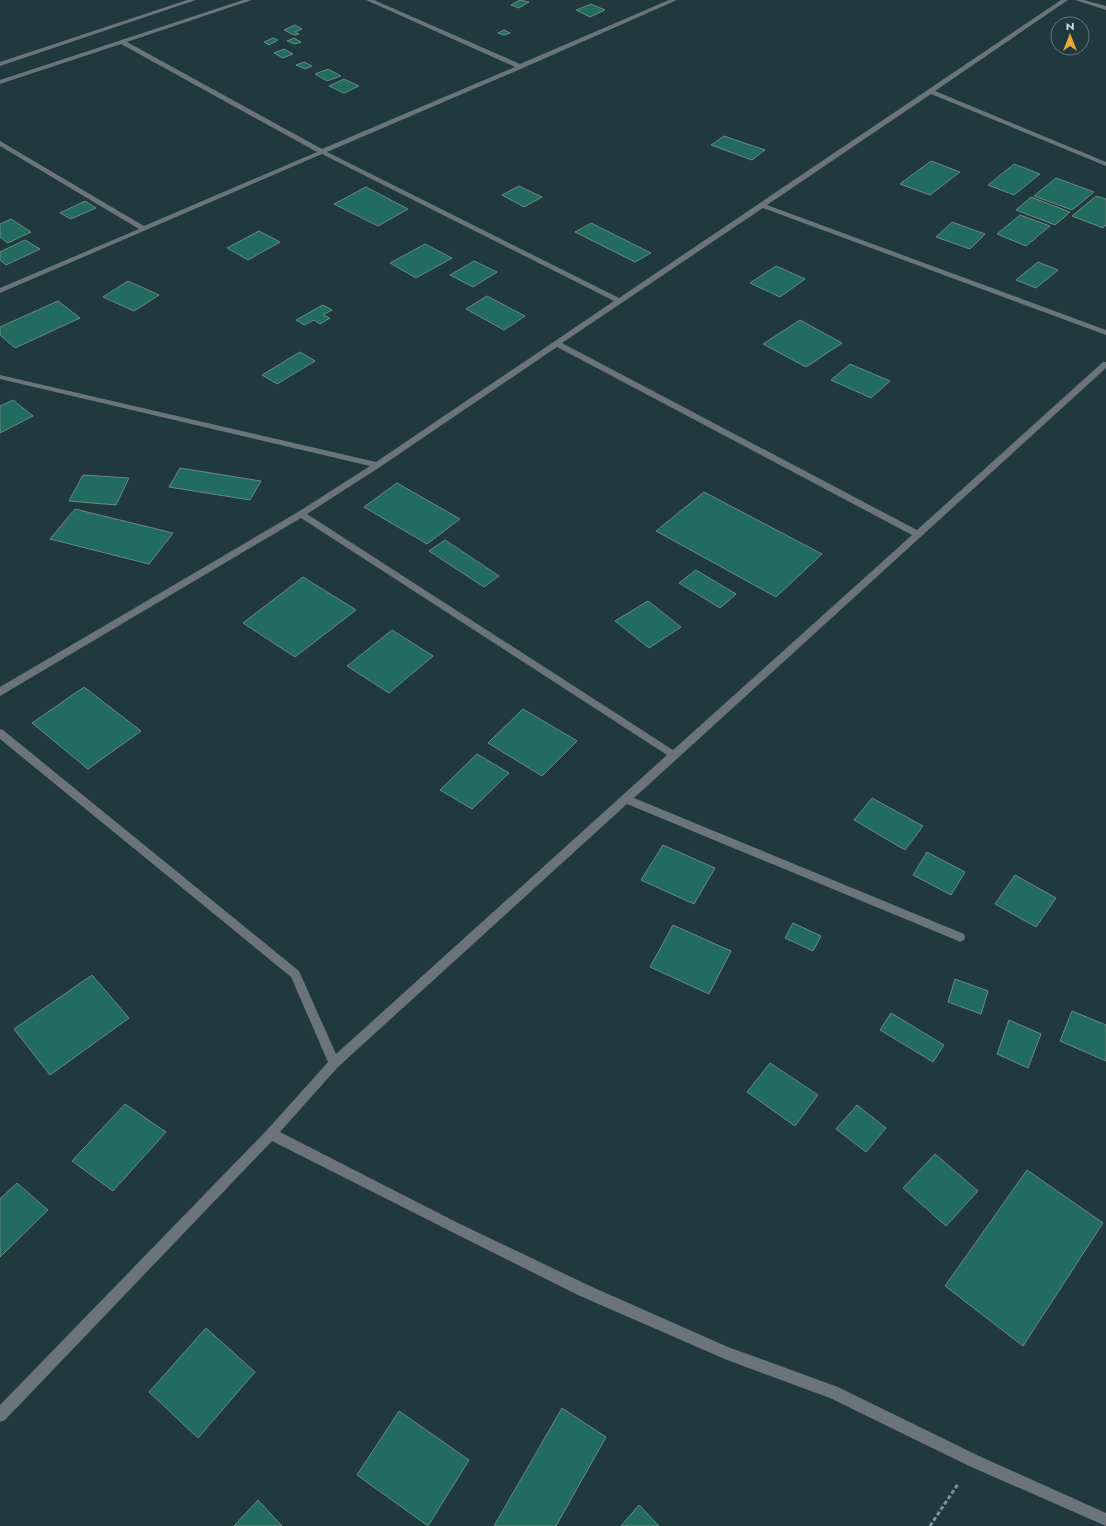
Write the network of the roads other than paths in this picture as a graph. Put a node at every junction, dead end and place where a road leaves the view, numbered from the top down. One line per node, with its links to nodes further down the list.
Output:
1 (193, 0): 9 (street)
2 (249, 0): 8 (street)
3 (369, 0): 10 (street)
4 (674, 0): 10 (street)
5 (1065, 0): 12 (street)
6 (1078, 0): 7 (street)
7 (1106, 8)
8 (122, 42): 11 (street); 14 (street)
9 (0, 64)
10 (521, 67): 14 (street)
11 (0, 82)
12 (930, 91): 15 (street); 16 (street)
13 (0, 143): 17 (street)
14 (322, 152): 17 (street); 19 (street)
15 (1106, 164)
16 (762, 205): 19 (street); 20 (street)
17 (144, 229): 18 (street)
18 (0, 292)
19 (619, 301): 21 (street)
20 (1106, 333)
21 (556, 343): 24 (street); 26 (street)
22 (1106, 364): 26 (street)
23 (0, 377): 24 (street)
24 (377, 465): 25 (street)
25 (301, 514): 27 (street); 29 (street)
26 (918, 534): 29 (street)
27 (0, 692)
28 (0, 733): 32 (street)
29 (674, 755): 30 (street)
30 (627, 799): 31 (street); 32 (street)
31 (960, 937)
32 (334, 1063): 33 (street)
33 (272, 1134): 34 (street); 35 (street)
34 (0, 1415)
35 (1106, 1520)

